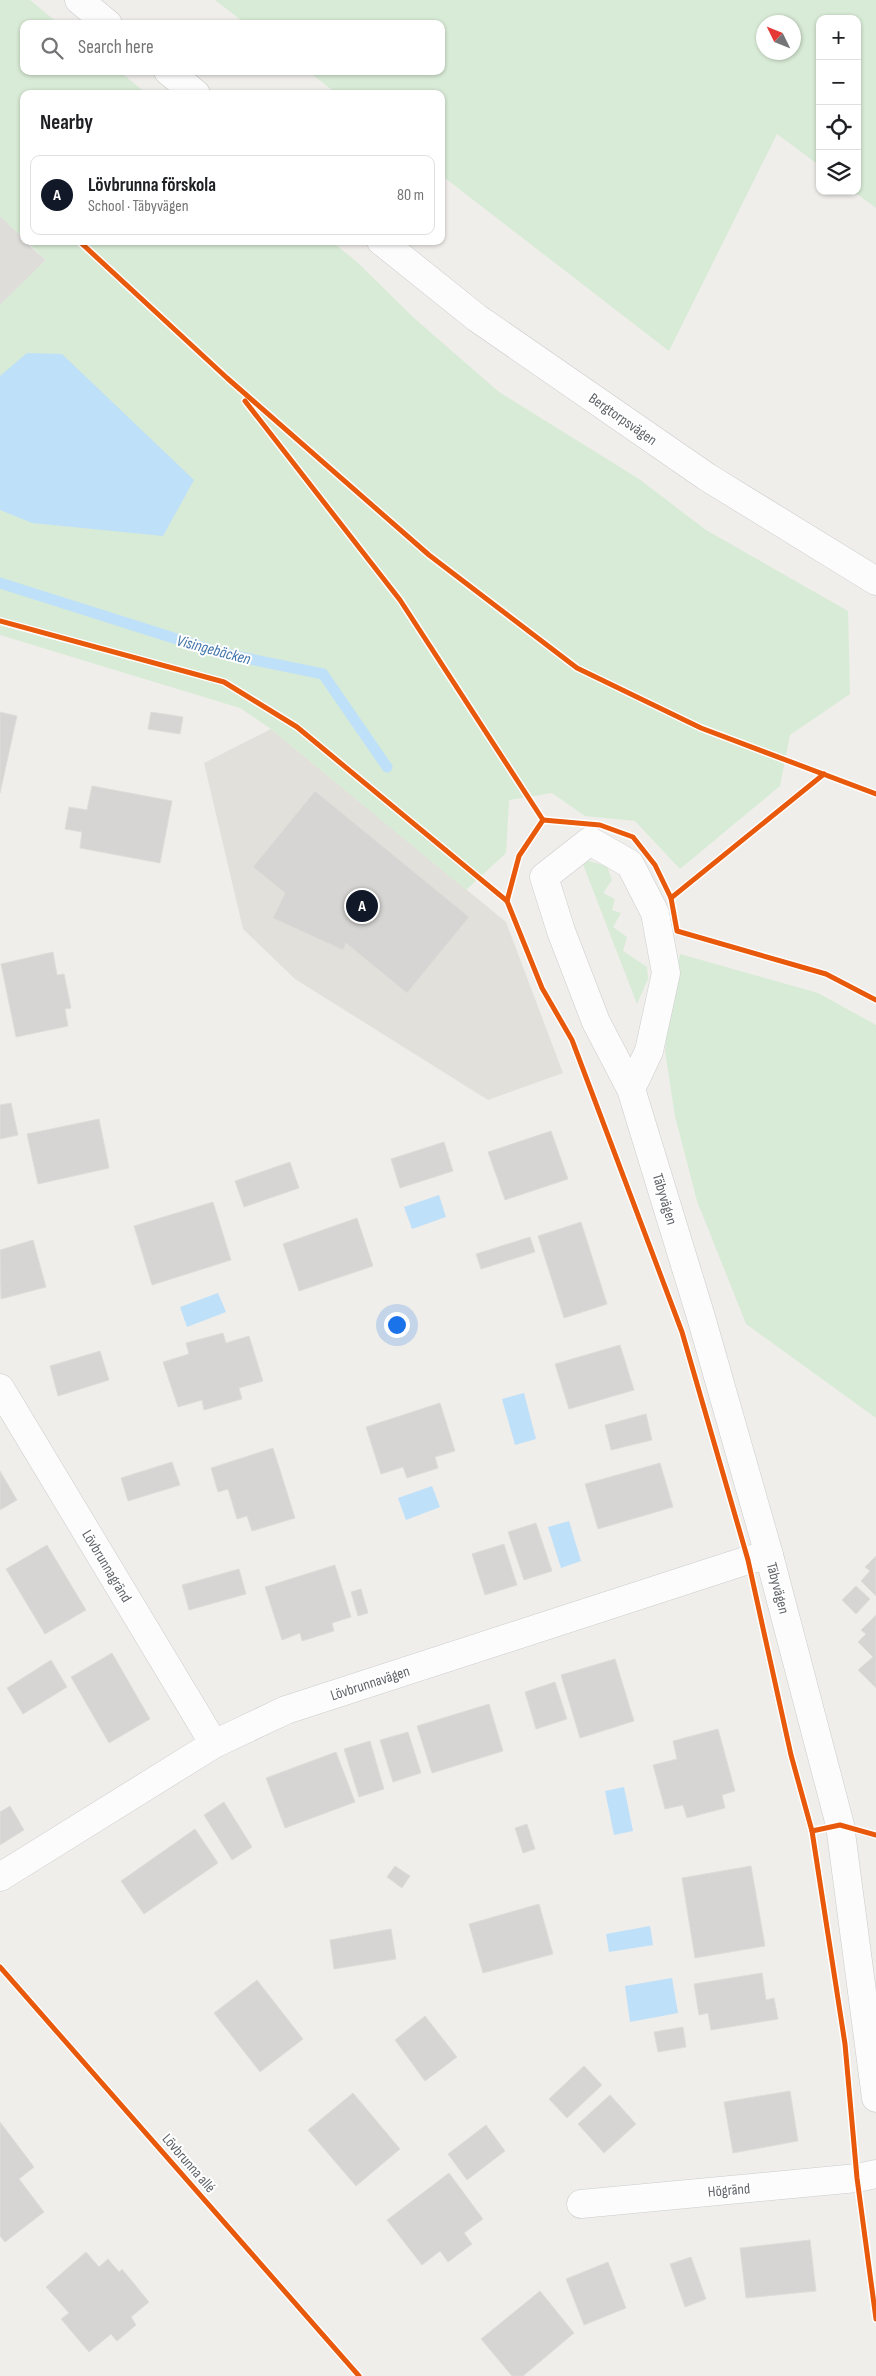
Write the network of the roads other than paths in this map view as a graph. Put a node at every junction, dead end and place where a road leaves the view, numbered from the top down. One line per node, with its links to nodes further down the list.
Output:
1 (79, 0): 2 (street)
2 (103, 20)
3 (173, 75): 4 (street)
4 (191, 90)
5 (386, 245): 6 (street, Bergtorpsvägen)
6 (876, 581)
7 (631, 1089): 7 (street, Täbyvägen); 9 (street, Täbyvägen)
8 (0, 1388): 10 (street, Lövbrunnagränd)
9 (769, 1555): 10 (street, Lövbrunnavägen); 12 (street, Täbyvägen)
10 (214, 1744): 11 (street, Lövbrunnavägen)
11 (0, 1877)
12 (876, 2098)
13 (876, 2174): 14 (street, Högränd)
14 (581, 2204)

